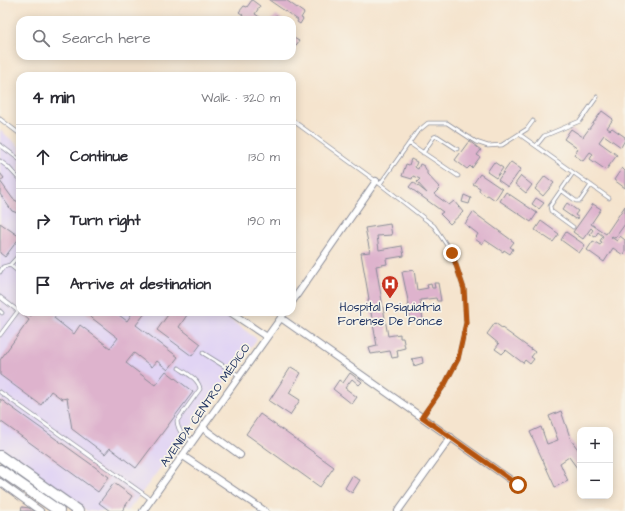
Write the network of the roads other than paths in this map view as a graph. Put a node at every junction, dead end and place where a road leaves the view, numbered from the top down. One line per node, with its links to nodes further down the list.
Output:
1 (597, 97): 9 (lane)
2 (0, 119): 5 (lane)
3 (534, 121): 6 (lane)
4 (296, 123): 17 (lane)
5 (16, 131)
6 (519, 134): 7 (lane); 9 (lane)
7 (409, 143): 11 (lane); 17 (lane)
8 (0, 145): 12 (lane)
9 (536, 146): 14 (lane)
10 (456, 149): 11 (lane)
11 (423, 153): 16 (lane)
12 (16, 157)
13 (0, 161): 15 (lane)
14 (574, 173): 18 (lane); 19 (lane)
15 (16, 176)
16 (458, 176)
17 (378, 183): 26 (street); 38 (lane)
18 (591, 185): 19 (lane); 20 (lane)
19 (561, 190): 21 (lane)
20 (609, 198)
21 (572, 227)
22 (16, 258): 23 (lane)
23 (10, 265): 24 (lane); 25 (lane)
24 (16, 270)
25 (0, 272)
26 (296, 296)
27 (0, 297): 28 (lane)
28 (16, 308)
29 (16, 314): 32 (lane)
30 (236, 316): 33 (street)
31 (281, 318): 33 (street, AVENIDA CENTRO MÉDICO); 38 (street)
32 (0, 335)
33 (267, 338): 36 (street, AVENIDA CENTRO MÉDICO)
34 (203, 353): 36 (lane)
35 (179, 368): 41 (lane)
36 (240, 376): 39 (street, AVENIDA CENTRO MÉDICO)
37 (0, 392): 48 (lane)
38 (422, 417): 40 (street)
39 (203, 428): 41 (street, AVENIDA CENTRO MÉDICO); 42 (street)
40 (451, 438): 47 (street); 54 (street)
41 (193, 442): 44 (street, AVENIDA CENTRO MÉDICO)
42 (240, 455)
43 (0, 456): 51 (main road)
44 (183, 456): 48 (street, AVENIDA CENTRO MÉDICO); 53 (street)
45 (0, 470): 50 (main road)
46 (0, 482): 49 (street)
47 (518, 485)
48 (152, 500): 52 (street, AVENIDA CENTRO MÉDICO)
49 (40, 511)
50 (59, 511)
51 (78, 511)
52 (143, 511)
53 (265, 511)
54 (398, 511)

